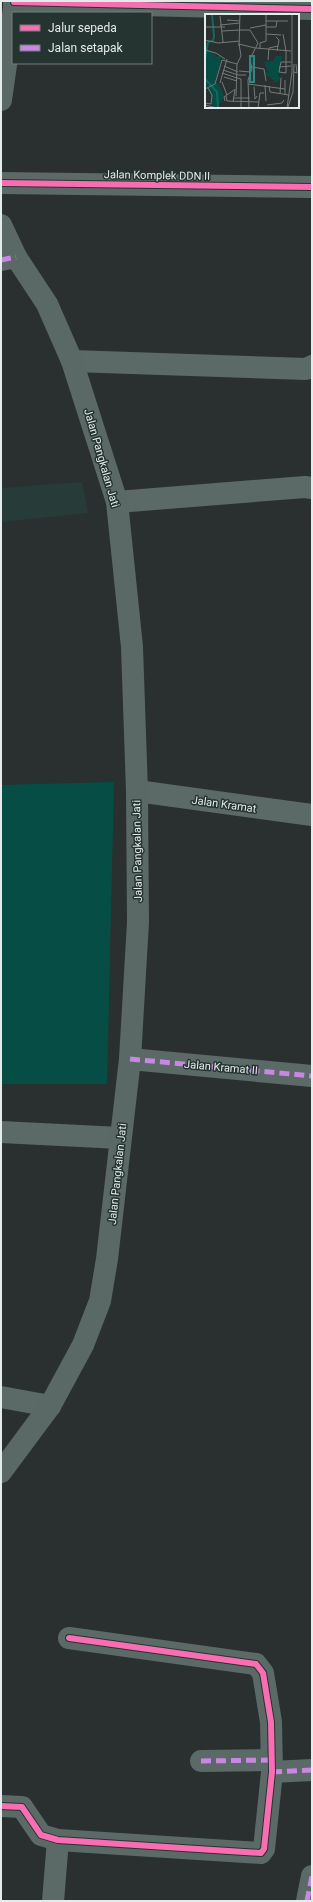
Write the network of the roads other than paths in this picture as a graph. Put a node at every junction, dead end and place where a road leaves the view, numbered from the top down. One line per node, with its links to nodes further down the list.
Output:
1 (21, 2): 2 (street); 3 (main road)
2 (312, 9)
3 (19, 12)
4 (12, 46): 5 (main road)
5 (1, 100)
6 (6, 183): 7 (street, Jalan Komplek DDN II)
7 (312, 187)
8 (1, 225): 9 (main road, Jalan Pangkalan Jati)
9 (8, 258): 10 (main road, Jalan Pangkalan Jati)
10 (72, 361): 11 (street); 13 (main road, Jalan Pangkalan Jati)
11 (312, 366)
12 (312, 488): 13 (street)
13 (117, 502): 14 (main road, Jalan Pangkalan Jati)
14 (137, 791): 15 (street, Jalan Kramat); 16 (main road, Jalan Pangkalan Jati)
15 (312, 815)
16 (130, 1059): 17 (street, Jalan Kramat II); 19 (main road, Jalan Pangkalan Jati)
17 (312, 1076)
18 (1, 1132): 19 (street)
19 (120, 1138): 21 (main road, Jalan Pangkalan Jati)
20 (1, 1397): 21 (street)
21 (50, 1406): 22 (main road, Jalan Pangkalan Jati)
22 (1, 1472)
23 (69, 1638): 25 (street)
24 (201, 1761): 25 (street)
25 (272, 1766): 26 (street); 28 (street)
26 (312, 1770)
27 (1, 1806): 28 (street)
28 (58, 1840): 30 (street)
29 (312, 1876): 31 (street)
30 (53, 1901)
31 (307, 1901)

